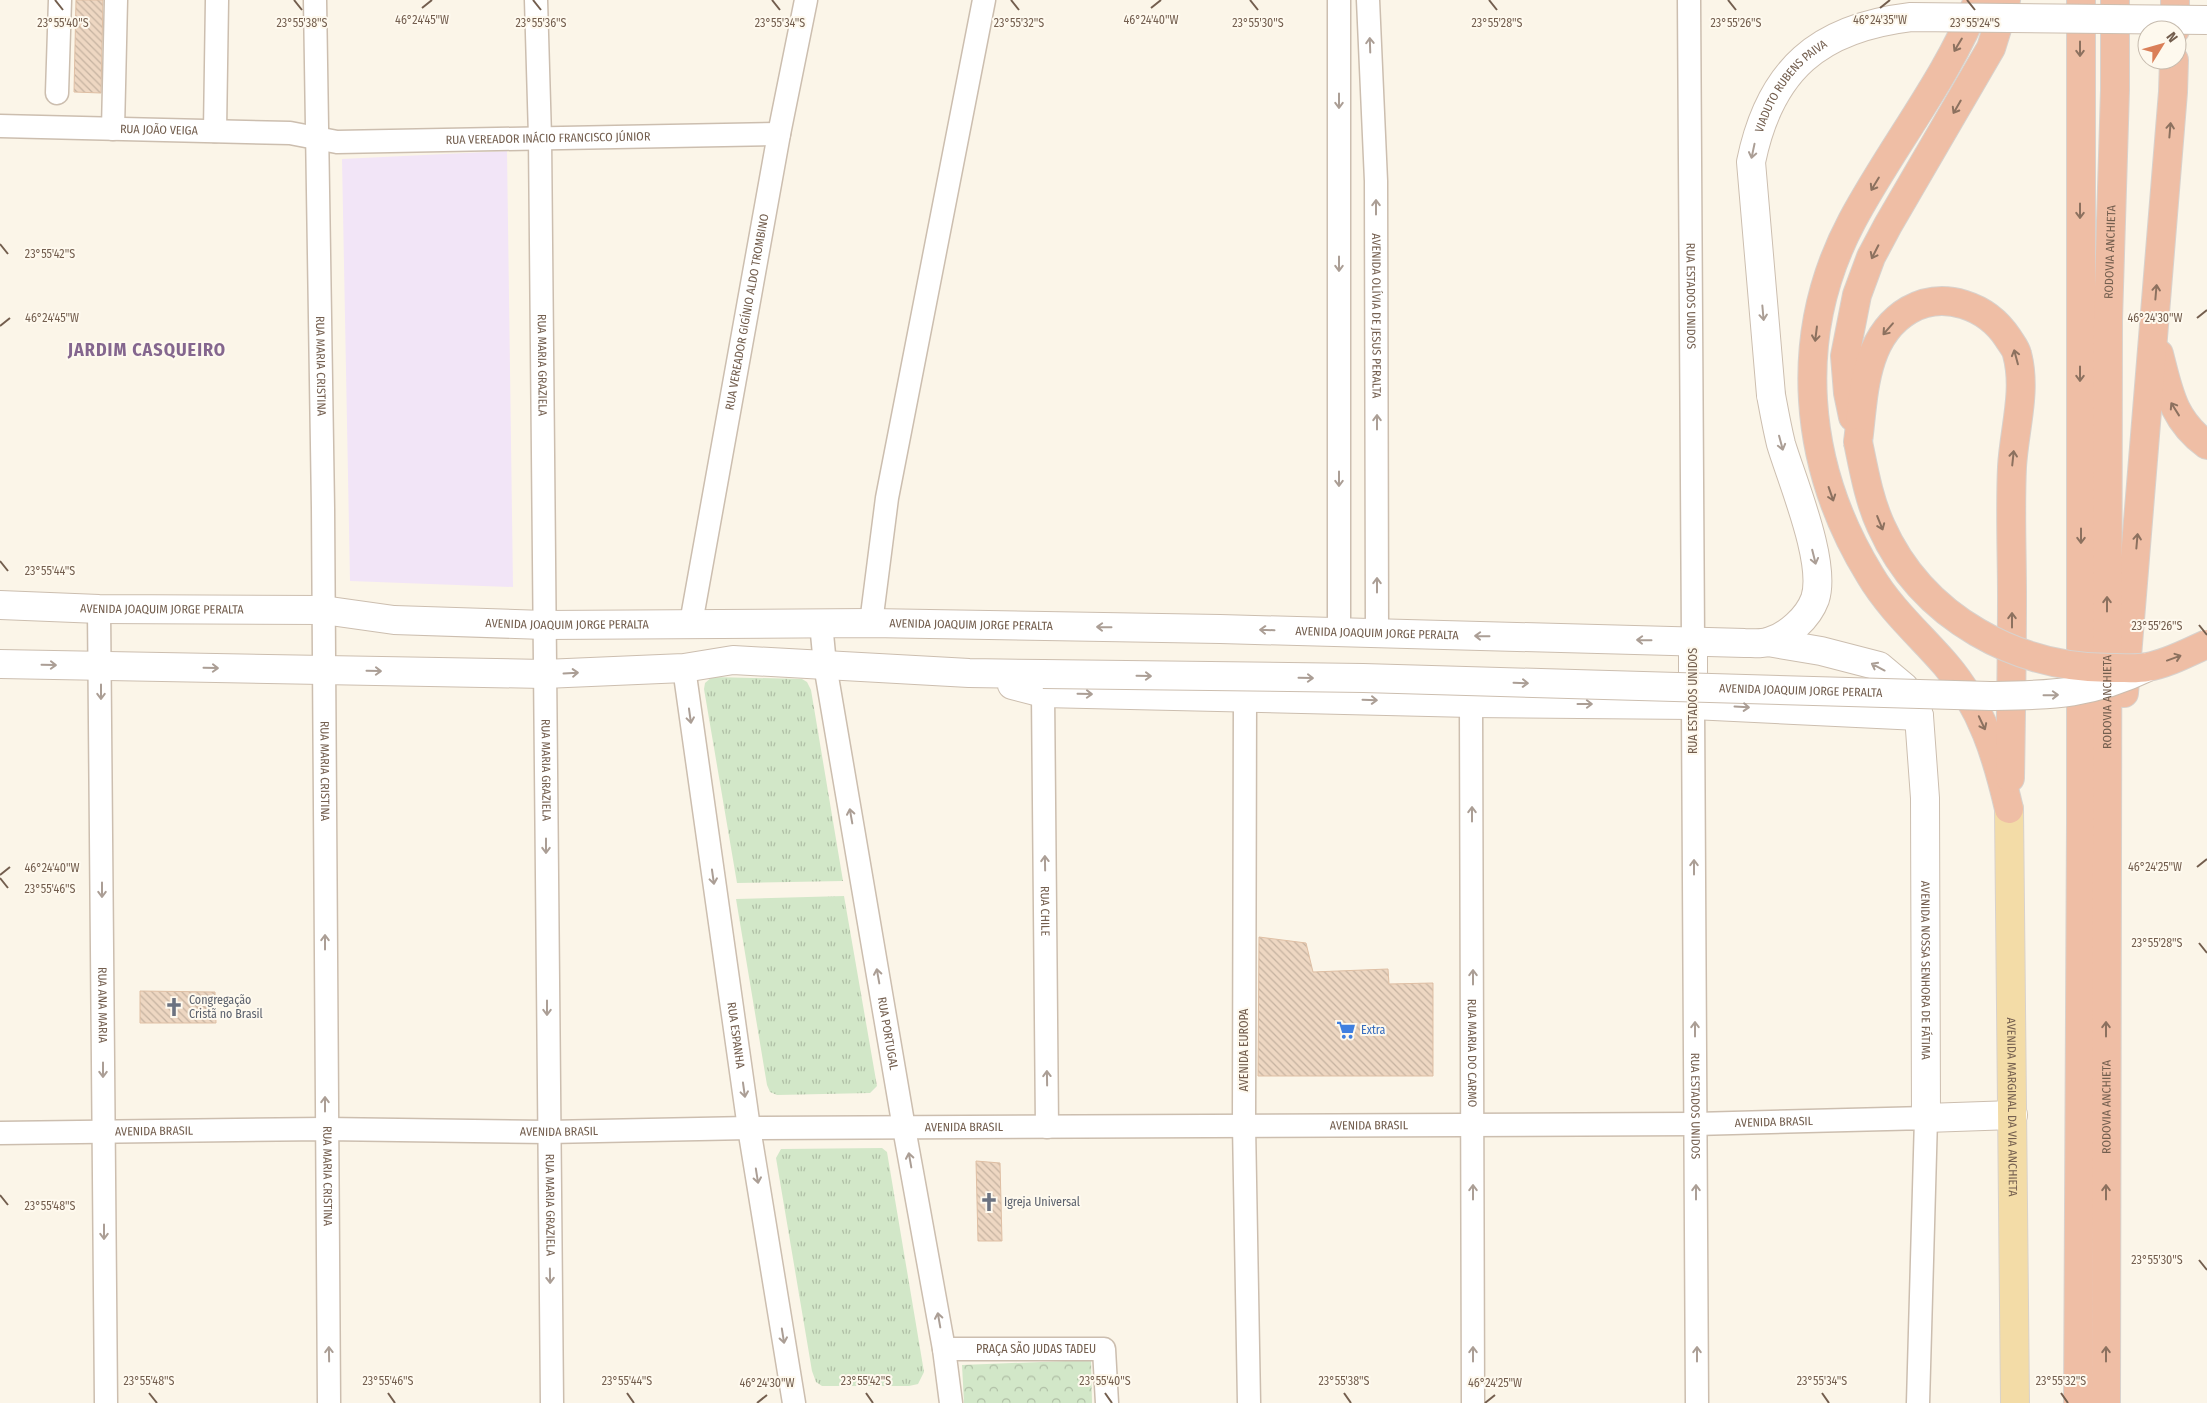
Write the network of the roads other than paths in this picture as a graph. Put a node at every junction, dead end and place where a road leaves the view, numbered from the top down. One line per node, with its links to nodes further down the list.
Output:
1 (60, 0): 19 (street)
2 (116, 0): 21 (street)
3 (217, 0): 22 (street)
4 (315, 0): 24 (street, RUA MARIA CRISTINA)
5 (536, 0): 25 (street, RUA MARIA GRAZIELA)
6 (806, 0): 23 (street, RUA VEREADOR GIGÍNIO ALDO TROMBINO)
7 (984, 0): 37 (street)
8 (1340, 0): 26 (street, one-way to 26)
9 (1368, 0): 27 (street, AVENIDA OLÍVIA DE JESUS PERALTA, one-way to 9)
10 (1689, 0): 41 (street, RUA ESTADOS UNIDOS)
11 (1978, 0): 56 (highway, one-way to 56)
12 (2006, 0): 29 (highway, one-way to 29)
13 (2081, 0): 82 (highway, RODOVIA ANCHIETA, one-way to 82)
14 (2115, 0): 57 (highway, RODOVIA ANCHIETA, one-way to 14)
15 (2175, 0): 16 (highway)
16 (2174, 20)
17 (2207, 20): 31 (street, VIADUTO RUBENS PAIVA, one-way to 31, bridge)
18 (2174, 70): 28 (highway, one-way to 18)
19 (57, 92)
20 (0, 126): 21 (street, RUA JOÃO VEIGA)
21 (113, 129): 22 (street, RUA JOÃO VEIGA)
22 (214, 131): 24 (street, RUA JOÃO VEIGA)
23 (779, 134): 25 (street, RUA VEREADOR INÁCIO FRANCISCO JÚNIOR); 35 (street, RUA VEREADOR GIGÍNIO ALDO TROMBINO)
24 (317, 138): 25 (street, RUA VEREADOR INÁCIO FRANCISCO JÚNIOR); 34 (street, RUA MARIA CRISTINA)
25 (540, 138): 38 (street, RUA MARIA GRAZIELA)
26 (1339, 311): 27 (street); 39 (street, one-way to 39)
27 (1376, 312): 40 (street, AVENIDA OLÍVIA DE JESUS PERALTA, one-way to 27)
28 (2153, 330): 30 (highway, one-way to 28); 57 (highway, one-way to 28)
29 (1858, 442): 47 (highway, one-way to 47, bridge); 56 (highway, one-way to 29)
30 (2207, 445)
31 (1798, 492): 42 (street, AVENIDA JOAQUIM JORGE PERALTA, one-way to 42)
32 (0, 605): 33 (street, AVENIDA JOAQUIM JORGE PERALTA)
33 (99, 609): 34 (street, AVENIDA JOAQUIM JORGE PERALTA); 46 (street, RUA ANA MARIA)
34 (324, 610): 38 (street, AVENIDA JOAQUIM JORGE PERALTA); 49 (street, RUA MARIA CRISTINA)
35 (691, 623): 36 (street, AVENIDA JOAQUIM JORGE PERALTA); 38 (street, AVENIDA JOAQUIM JORGE PERALTA)
36 (821, 623): 37 (street, AVENIDA JOAQUIM JORGE PERALTA); 45 (street, RUA PORTUGAL)
37 (871, 623): 39 (street, AVENIDA JOAQUIM JORGE PERALTA, one-way to 37)
38 (544, 625): 50 (street, RUA MARIA GRAZIELA)
39 (1338, 632): 40 (street, AVENIDA JOAQUIM JORGE PERALTA)
40 (1377, 633): 41 (street, AVENIDA JOAQUIM JORGE PERALTA, one-way to 40)
41 (1693, 641): 42 (street, AVENIDA JOAQUIM JORGE PERALTA); 54 (street, RUA ESTADOS UNIDOS)
42 (1768, 642): 55 (street, AVENIDA NOSSA SENHORA DE FÁTIMA, one-way to 42)
43 (2207, 644): 47 (highway, one-way to 43, bridge)
44 (0, 664): 46 (street, AVENIDA JOAQUIM JORGE PERALTA, one-way to 46)
45 (825, 664): 48 (street, AVENIDA JOAQUIM JORGE PERALTA); 51 (street, AVENIDA JOAQUIM JORGE PERALTA); 65 (street, RUA PORTUGAL, one-way to 45)
46 (101, 666): 49 (street, AVENIDA JOAQUIM JORGE PERALTA, one-way to 49); 67 (street, RUA ANA MARIA, one-way to 67)
47 (2148, 667): 51 (street, AVENIDA JOAQUIM JORGE PERALTA, one-way to 47, bridge)
48 (684, 668): 50 (street, AVENIDA JOAQUIM JORGE PERALTA, one-way to 48); 64 (street, RUA ESPANHA, one-way to 64)
49 (324, 670): 50 (street, AVENIDA JOAQUIM JORGE PERALTA, one-way to 50); 66 (street, RUA MARIA CRISTINA, one-way to 49)
50 (544, 674): 68 (street, RUA MARIA GRAZIELA, one-way to 68)
51 (1043, 684): 52 (street, AVENIDA JOAQUIM JORGE PERALTA, one-way to 52); 63 (street, RUA CHILE, one-way to 51)
52 (1245, 696): 53 (street, AVENIDA JOAQUIM JORGE PERALTA, one-way to 53); 62 (street, AVENIDA EUROPA)
53 (1471, 703): 54 (street, AVENIDA JOAQUIM JORGE PERALTA, one-way to 54); 60 (street, RUA MARIA DO CARMO, one-way to 53)
54 (1693, 705): 55 (street, AVENIDA JOAQUIM JORGE PERALTA, one-way to 55); 61 (street, RUA ESTADOS UNIDOS, one-way to 54)
55 (1919, 716): 59 (street, AVENIDA NOSSA SENHORA DE FÁTIMA)
56 (2009, 809): 58 (main road, AVENIDA MARGINAL DA VIA ANCHIETA)
57 (2107, 833): 83 (highway, RODOVIA ANCHIETA, one-way to 57)
58 (2013, 1115): 59 (street); 81 (main road, AVENIDA MARGINAL DA VIA ANCHIETA)
59 (1926, 1118): 61 (street, AVENIDA BRASIL); 80 (street, AVENIDA NOSSA SENHORA DE FÁTIMA)
60 (1473, 1123): 61 (street, AVENIDA BRASIL); 62 (street, AVENIDA BRASIL); 78 (street, RUA MARIA DO CARMO, one-way to 60)
61 (1696, 1124): 79 (street, RUA ESTADOS UNIDOS, one-way to 61)
62 (1244, 1125): 63 (street, AVENIDA BRASIL); 77 (street, AVENIDA EUROPA)
63 (1047, 1127): 65 (street, AVENIDA BRASIL)
64 (749, 1128): 65 (street, AVENIDA BRASIL); 68 (street, AVENIDA BRASIL); 74 (street, RUA ESPANHA, one-way to 74)
65 (904, 1128): 70 (street, RUA PORTUGAL, one-way to 65)
66 (326, 1129): 67 (street, AVENIDA BRASIL); 68 (street, AVENIDA BRASIL); 72 (street, RUA MARIA CRISTINA, one-way to 66)
67 (104, 1132): 69 (street, AVENIDA BRASIL); 71 (street, RUA ANA MARIA, one-way to 71)
68 (548, 1132): 73 (street, RUA MARIA GRAZIELA, one-way to 73)
69 (0, 1133)
70 (944, 1349): 75 (street, RUA PORTUGAL); 76 (street, PRAÇA SÃO JUDAS TADEU)
71 (106, 1403)
72 (329, 1403)
73 (552, 1403)
74 (794, 1403)
75 (951, 1403)
76 (1107, 1403)
77 (1249, 1403)
78 (1474, 1403)
79 (1697, 1403)
80 (1918, 1403)
81 (2015, 1403)
82 (2078, 1403)
83 (2106, 1403)

